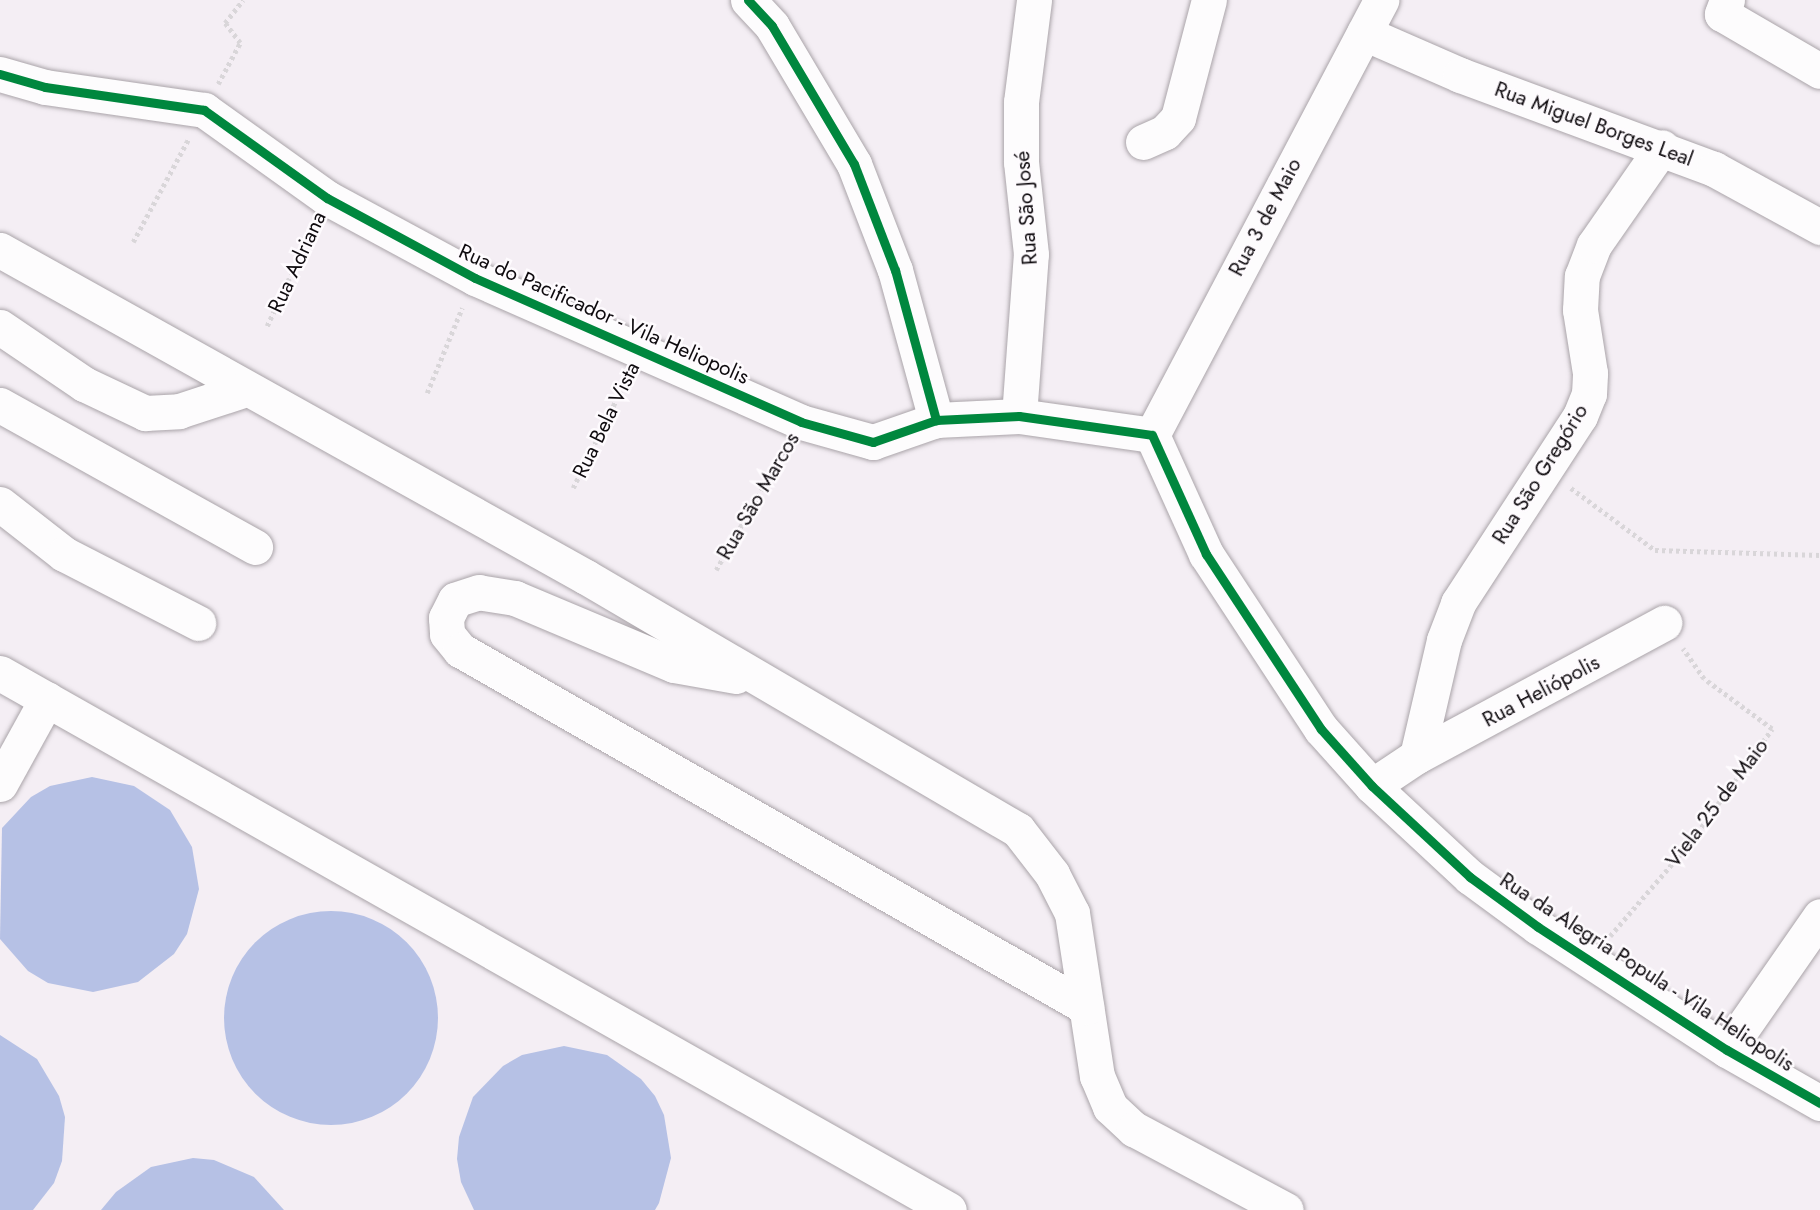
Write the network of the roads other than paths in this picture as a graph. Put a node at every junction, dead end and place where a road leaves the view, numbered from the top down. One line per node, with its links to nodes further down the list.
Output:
1 (748, 0): 17 (street)
2 (1034, 0): 16 (street, Rua São José)
3 (1209, 0): 9 (street)
4 (1381, 0): 6 (street, Rua 3 de Maio)
5 (1725, 7): 7 (street)
6 (1364, 33): 10 (street, Rua Miguel Borges Leal); 18 (street, Rua 3 de Maio)
7 (1820, 71)
8 (0, 74): 17 (street, Rua do Pacificador - Vila Heliopolis)
9 (1143, 142)
10 (1662, 147): 11 (street, Rua Miguel Borges Leal); 26 (street, Rua São Gregório)
11 (1820, 227)
12 (0, 250): 14 (street)
13 (0, 327): 14 (street)
14 (246, 389): 24 (street)
15 (0, 405): 20 (street)
16 (1019, 416): 17 (street); 18 (street)
17 (936, 421)
18 (1152, 435): 28 (street, Rua da Alegria Popula - Vila Heliopolis)
19 (0, 504): 21 (street)
20 (255, 547)
21 (198, 623)
22 (1664, 623): 26 (street, Rua Heliópolis)
23 (0, 673): 25 (street)
24 (757, 680): 30 (street); 30 (street)
25 (47, 699): 27 (street); 33 (street)
26 (1417, 756): 28 (street)
27 (0, 784)
28 (1372, 786): 31 (street, Rua da Alegria Popula - Vila Heliopolis)
29 (1820, 916): 31 (street)
30 (1086, 1007): 34 (street)
31 (1727, 1050): 32 (street, Rua da Alegria Popula - Vila Heliopolis)
32 (1820, 1103)
33 (949, 1210)
34 (1286, 1210)

